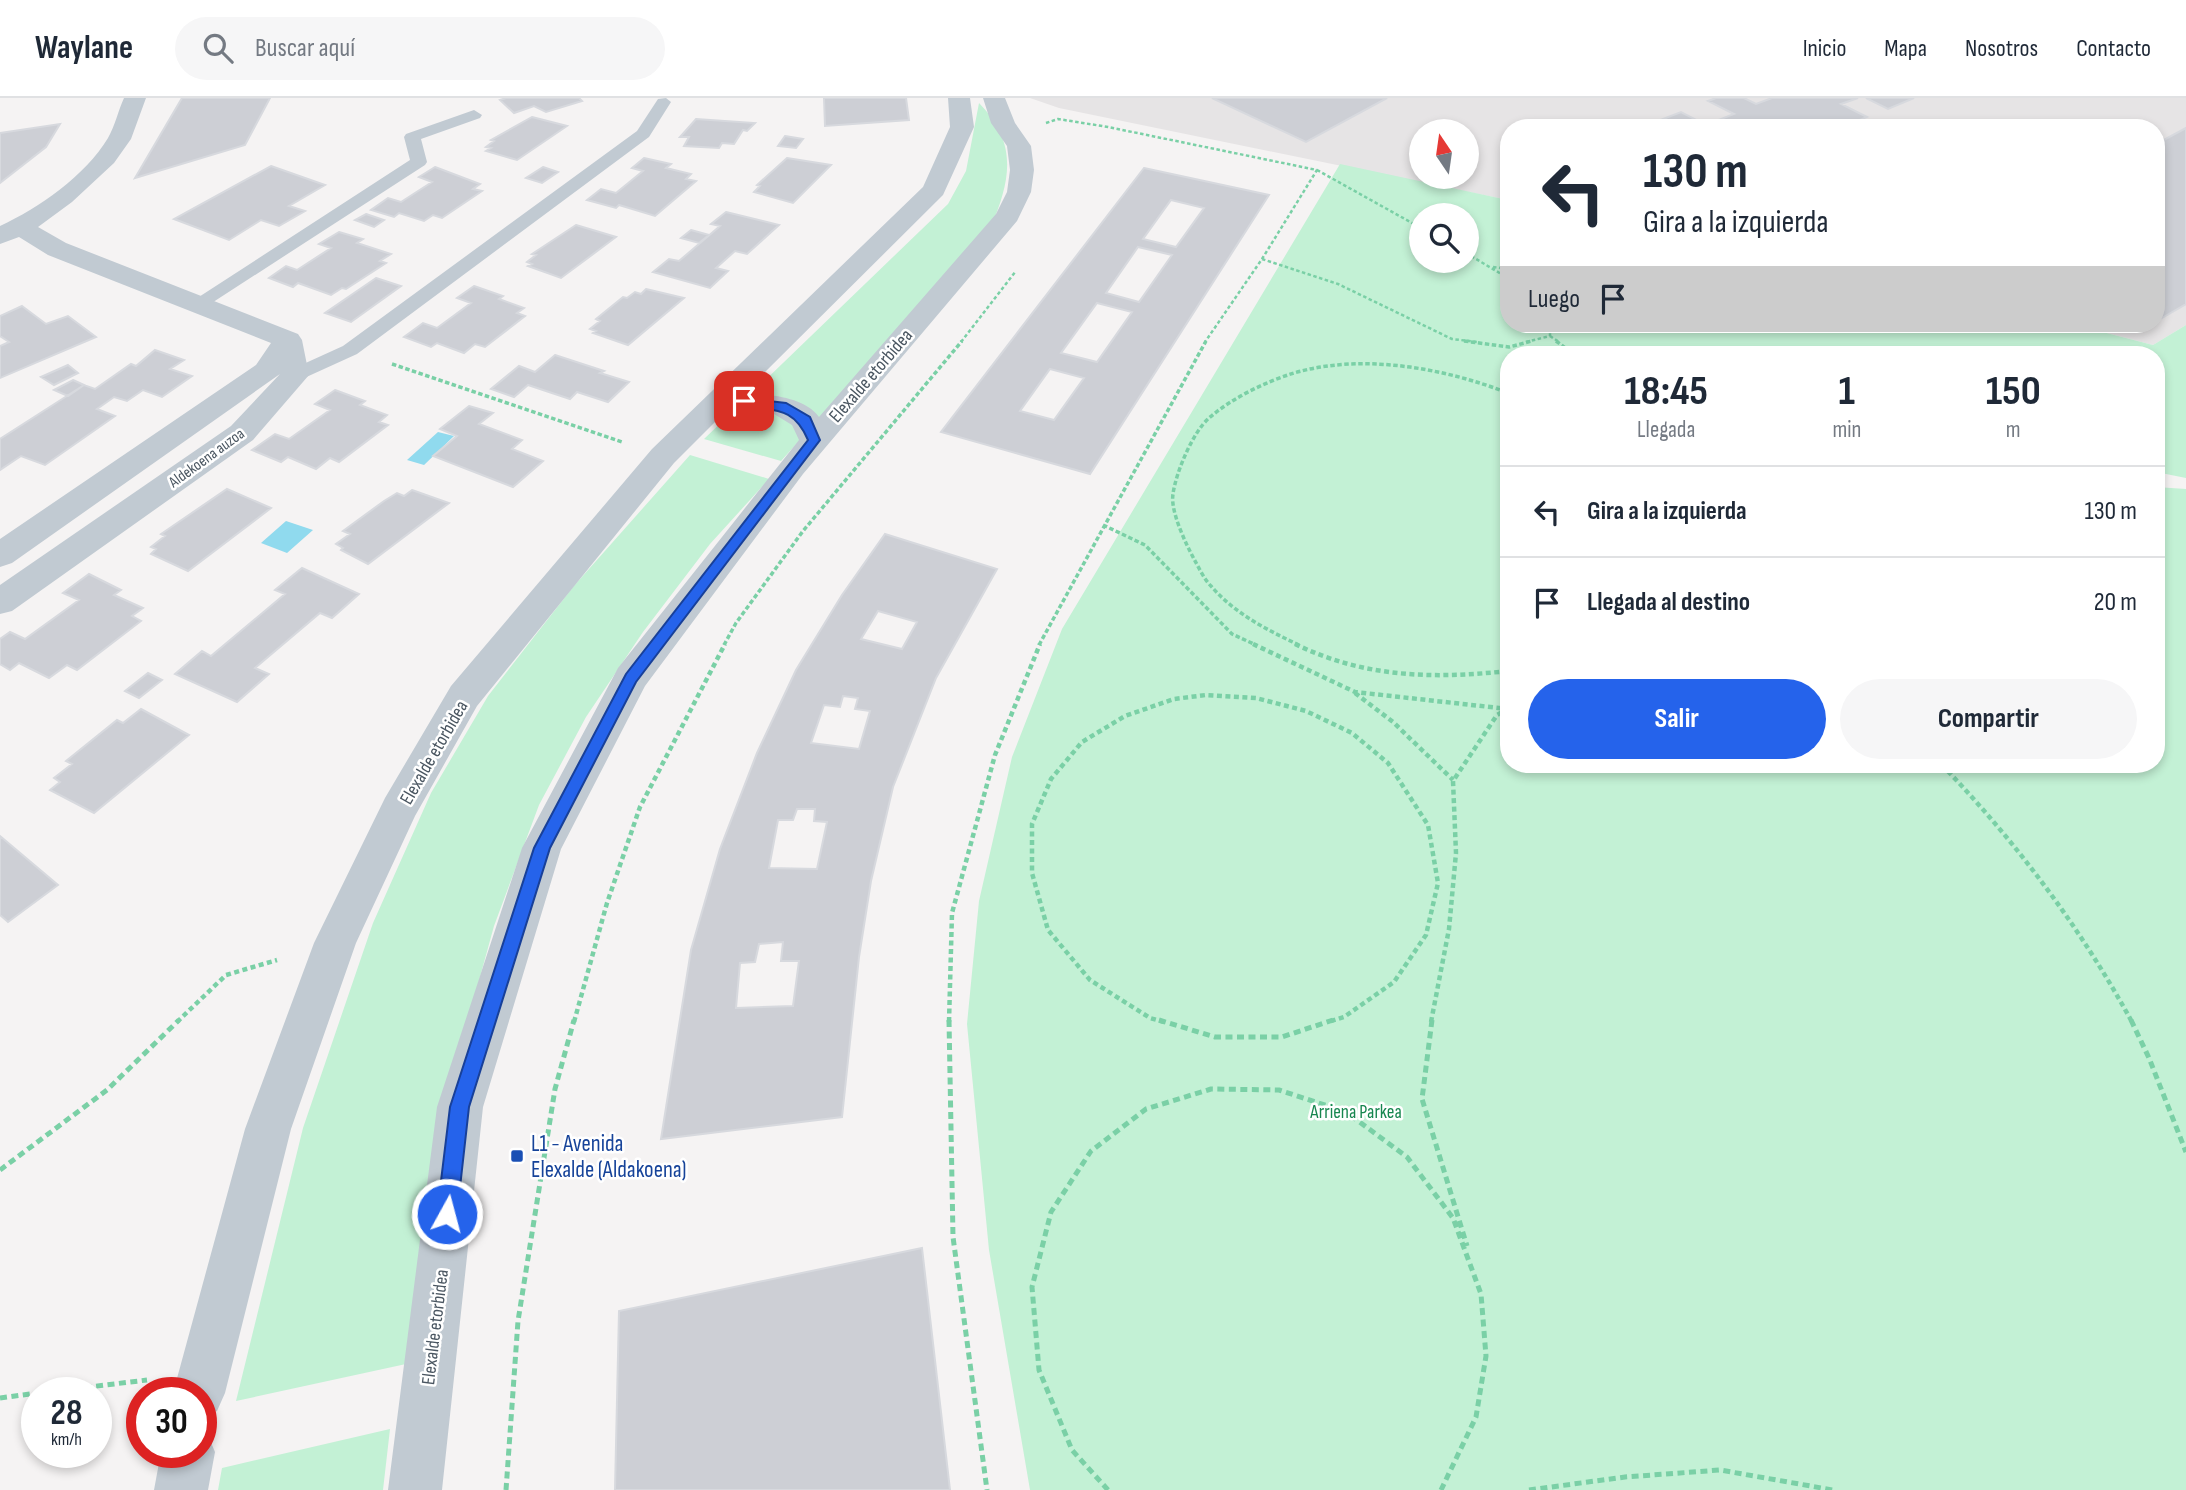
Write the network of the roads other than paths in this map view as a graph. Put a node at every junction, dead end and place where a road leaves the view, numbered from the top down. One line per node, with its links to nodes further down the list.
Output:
1 (135, 98): 6 (street)
2 (959, 98): 10 (street, Elexalde etorbidea)
3 (663, 102): 9 (lane)
4 (474, 115): 7 (lane)
5 (1010, 116): 11 (street, Elexalde etorbidea)
6 (10, 232): 7 (street)
7 (197, 304): 8 (street)
8 (288, 340): 9 (street); 12 (street)
9 (295, 375): 13 (street, Aldekoena auzoa)
10 (707, 411): 11 (street); 14 (street, Elexalde etorbidea)
11 (814, 440): 17 (street, Elexalde etorbidea)
12 (0, 555)
13 (0, 602)
14 (203, 1377)
15 (185, 1468): 16 (street)
16 (181, 1490)
17 (415, 1490)

